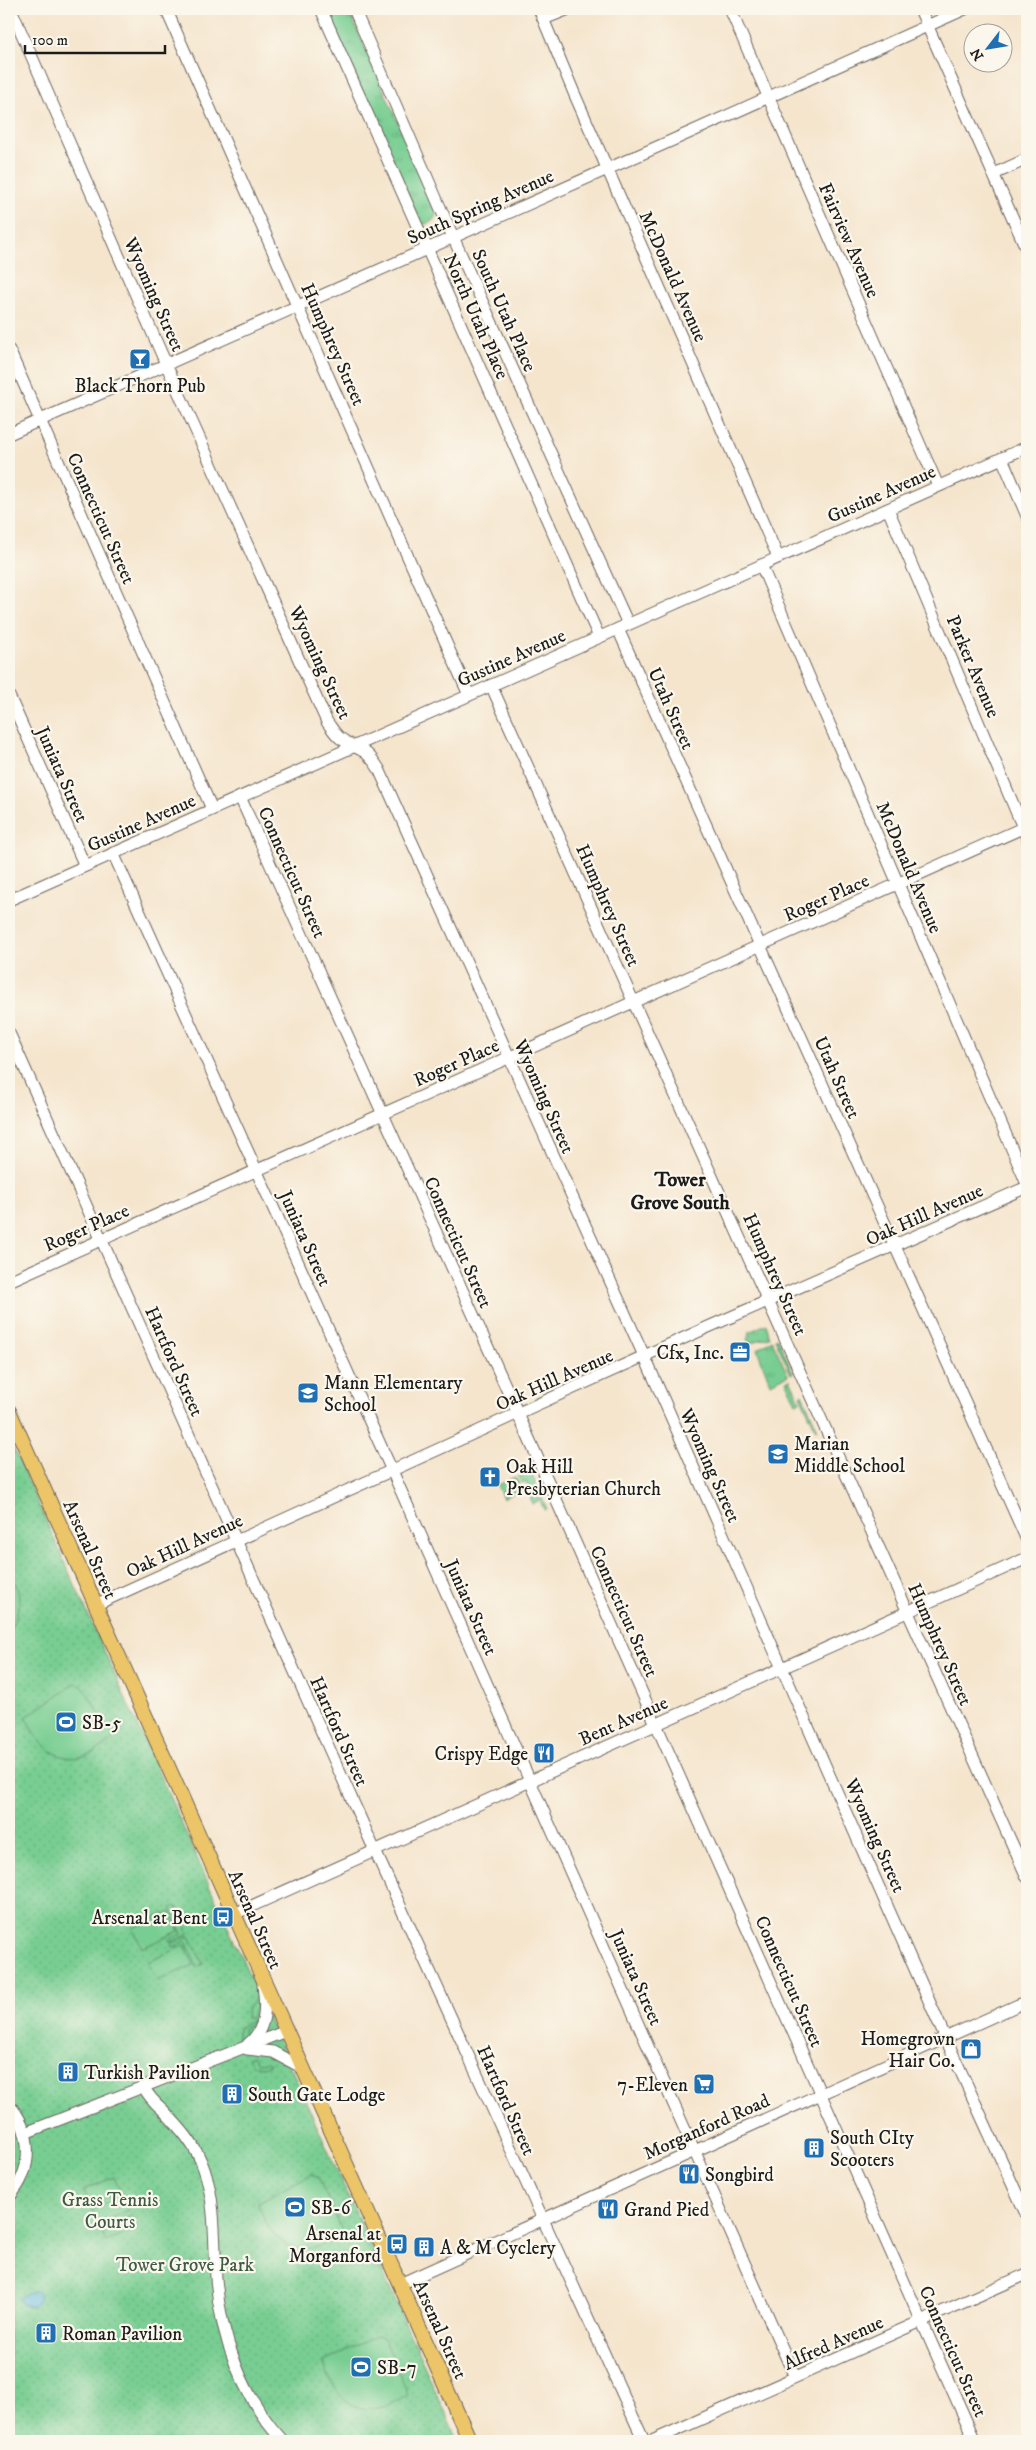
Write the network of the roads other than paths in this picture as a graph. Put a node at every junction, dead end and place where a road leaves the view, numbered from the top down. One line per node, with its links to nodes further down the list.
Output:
1 (11, 9): 20 (street, Wyoming Street)
2 (166, 9): 18 (street, Humphrey Street)
3 (321, 9): 16 (street, North Utah Place)
4 (354, 9): 15 (street, South Utah Place)
5 (569, 9): 9 (street)
6 (730, 9): 11 (street, Fairview Avenue)
7 (920, 9): 10 (street)
8 (965, 9): 10 (street, South Spring Avenue)
9 (542, 14): 13 (street, McDonald Avenue)
10 (927, 26): 11 (street, South Spring Avenue); 14 (street)
11 (767, 97): 13 (street, South Spring Avenue); 25 (street, Fairview Avenue)
12 (1027, 159): 14 (street)
13 (608, 169): 15 (street, South Spring Avenue); 28 (street, McDonald Avenue)
14 (994, 174): 17 (street)
15 (453, 238): 16 (street, South Spring Avenue); 30 (street, South Utah Place)
16 (428, 248): 18 (street, South Spring Avenue); 31 (street, North Utah Place)
17 (1027, 250)
18 (298, 306): 20 (street, South Spring Avenue); 33 (street, Humphrey Street)
19 (9, 350): 21 (street, Connecticut Street)
20 (166, 364): 21 (street, South Spring Avenue); 35 (street, Wyoming Street)
21 (40, 420): 22 (street, South Spring Avenue); 37 (street, Connecticut Street)
22 (9, 434)
23 (1027, 447): 24 (street, Gustine Avenue)
24 (1002, 458): 25 (street, Gustine Avenue); 27 (street)
25 (938, 486): 26 (street, Gustine Avenue)
26 (888, 508): 28 (street, Gustine Avenue); 38 (street, Parker Avenue)
27 (1027, 516)
28 (778, 558): 29 (street, Gustine Avenue)
29 (761, 565): 30 (street, Gustine Avenue); 41 (street, McDonald Avenue)
30 (623, 626): 31 (street, Gustine Avenue); 43 (street, Utah Street)
31 (599, 637): 32 (street, Gustine Avenue)
32 (491, 685): 33 (street, Gustine Avenue); 44 (street, Humphrey Street)
33 (469, 695): 35 (street, Gustine Avenue)
34 (9, 696): 40 (street, Juniata Street)
35 (354, 746): 36 (street, Gustine Avenue); 46 (street, Wyoming Street)
36 (240, 797): 37 (street, Gustine Avenue); 47 (street, Connecticut Street)
37 (212, 809): 39 (street, Gustine Avenue)
38 (1026, 830): 41 (street, Roger Place)
39 (113, 853): 40 (street, Gustine Avenue); 48 (street, Juniata Street)
40 (85, 866): 42 (street, Gustine Avenue)
41 (898, 884): 43 (street, Roger Place); 49 (street, McDonald Avenue)
42 (9, 900)
43 (760, 946): 44 (street, Roger Place); 52 (street, Utah Street)
44 (633, 1002): 46 (street, Roger Place); 54 (street, Humphrey Street)
45 (9, 1033): 51 (street, Hartford Street)
46 (509, 1058): 47 (street, Roger Place); 55 (street, Wyoming Street)
47 (382, 1114): 48 (street, Roger Place); 57 (street, Connecticut Street)
48 (256, 1171): 51 (street, Roger Place); 58 (street, Juniata Street)
49 (1027, 1184)
50 (1027, 1187): 52 (street, Oak Hill Avenue)
51 (102, 1240): 53 (street, Roger Place); 59 (street, Hartford Street)
52 (896, 1246): 54 (street, Oak Hill Avenue); 60 (street, Utah Street)
53 (9, 1281)
54 (769, 1301): 55 (street, Oak Hill Avenue); 63 (street, Humphrey Street)
55 (644, 1357): 57 (street, Oak Hill Avenue); 64 (street, Wyoming Street)
56 (9, 1412): 62 (main road, Arsenal Street)
57 (518, 1414): 58 (street, Oak Hill Avenue); 65 (street, Connecticut Street)
58 (392, 1470): 59 (street, Oak Hill Avenue); 66 (street, Juniata Street)
59 (236, 1540): 62 (street, Oak Hill Avenue); 67 (street, Hartford Street)
60 (1027, 1540)
61 (1027, 1558): 63 (street, Bent Avenue)
62 (95, 1604): 69 (main road, Arsenal Street)
63 (907, 1611): 64 (street, Bent Avenue); 68 (street, Humphrey Street)
64 (782, 1668): 65 (street, Bent Avenue); 73 (street, Wyoming Street)
65 (656, 1725): 66 (street, Bent Avenue); 77 (street, Connecticut Street)
66 (530, 1781): 67 (street, Bent Avenue); 80 (street, Juniata Street)
67 (374, 1850): 69 (street, Bent Avenue); 83 (street, Hartford Street)
68 (1027, 1878)
69 (234, 1914): 70 (main road, Arsenal Street)
70 (261, 1975): 72 (main road, Arsenal Street); 74 (street)
71 (1027, 2000): 73 (street, Morganford Road)
72 (286, 2030): 74 (street); 75 (main road, Arsenal Street)
73 (945, 2038): 77 (street, Morganford Road); 82 (street, Wyoming Street)
74 (240, 2049): 75 (street); 76 (street)
75 (301, 2066): 85 (main road, Arsenal Street)
76 (144, 2086): 79 (street); 88 (street)
77 (821, 2093): 80 (street, Morganford Road); 86 (street, Connecticut Street)
78 (9, 2105): 79 (street)
79 (25, 2133): 81 (street)
80 (695, 2150): 83 (street, Morganford Road); 87 (street, Juniata Street)
81 (9, 2197)
82 (1027, 2216)
83 (542, 2219): 85 (street, Morganford Road); 90 (street, Hartford Street)
84 (1027, 2274): 86 (street, Alfred Avenue)
85 (400, 2284): 89 (main road, Arsenal Street)
86 (922, 2321): 87 (street, Alfred Avenue); 92 (street, Connecticut Street)
87 (795, 2377): 91 (street, Alfred Avenue)
88 (283, 2441)
89 (470, 2441)
90 (644, 2441)
91 (652, 2441)
92 (975, 2441)

